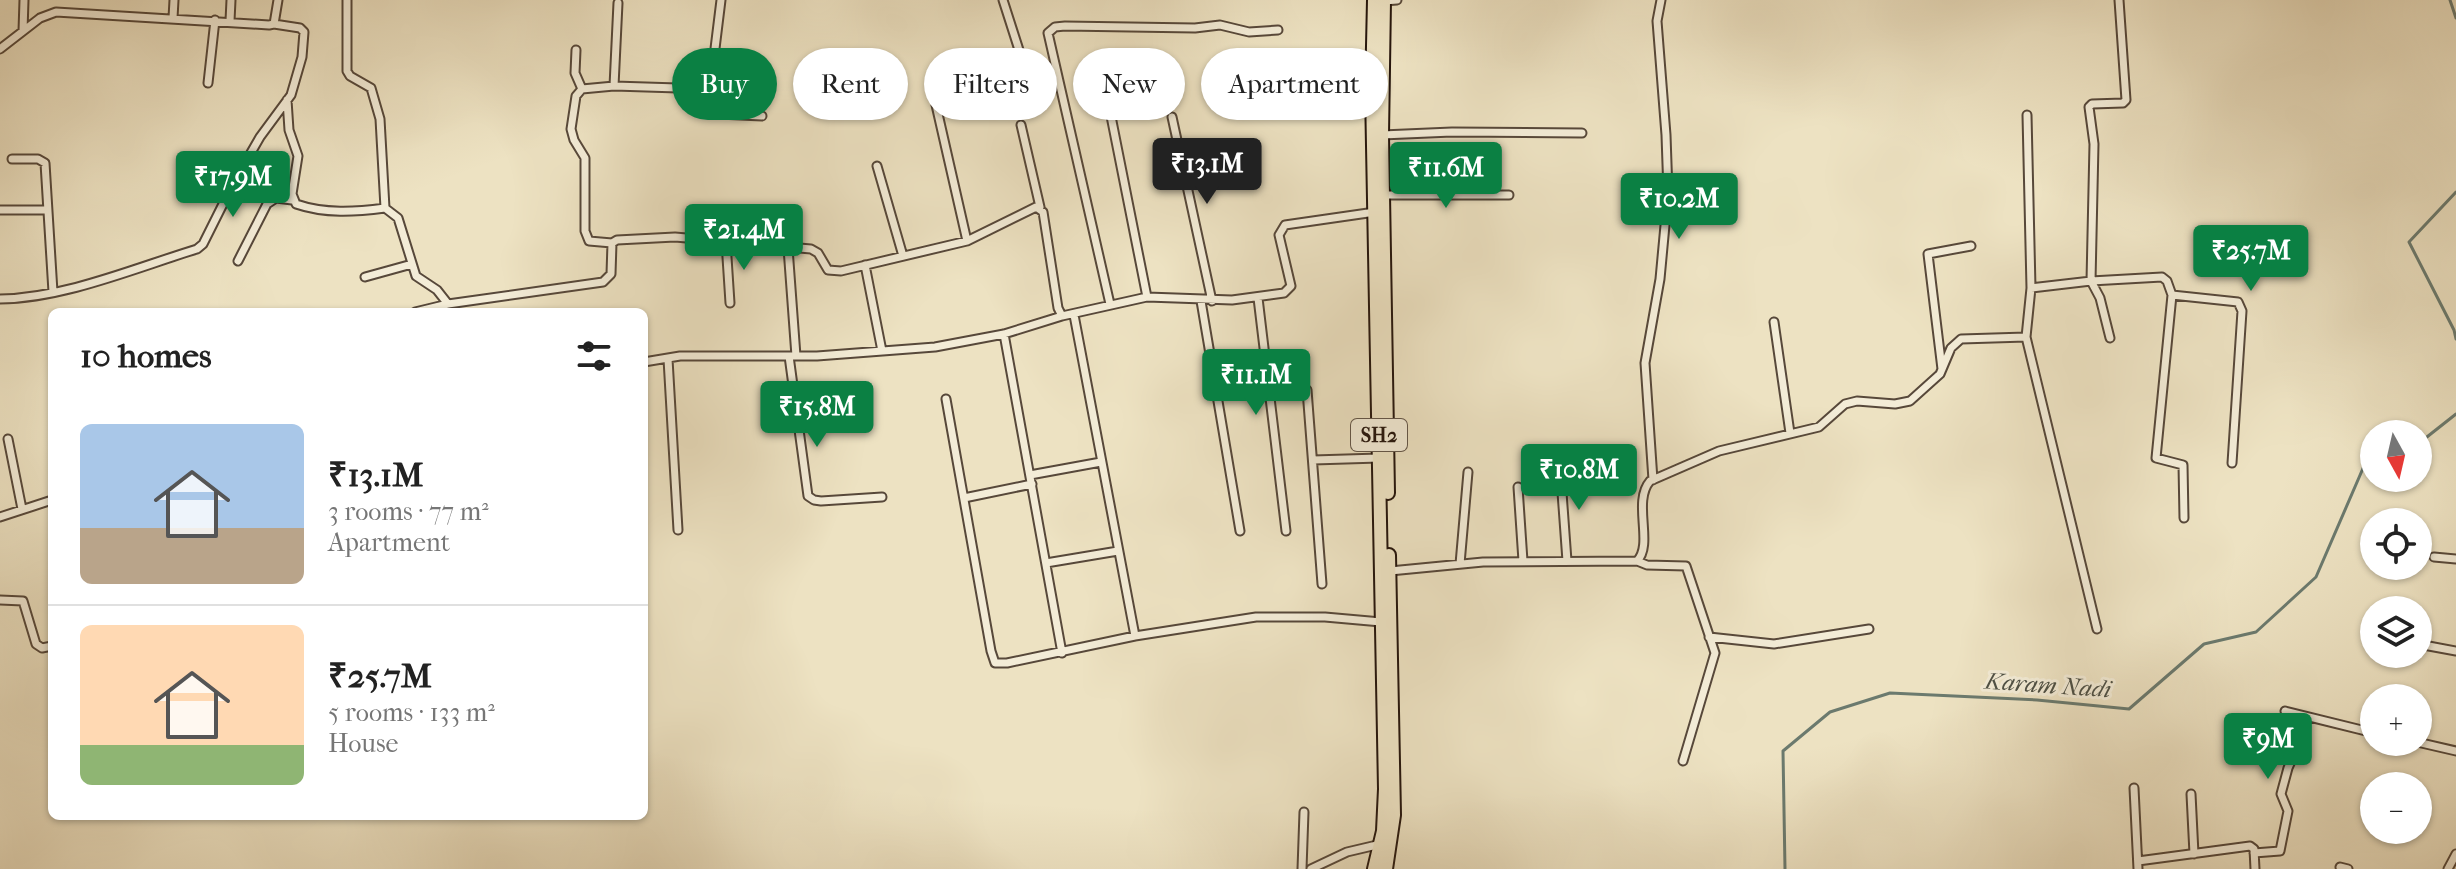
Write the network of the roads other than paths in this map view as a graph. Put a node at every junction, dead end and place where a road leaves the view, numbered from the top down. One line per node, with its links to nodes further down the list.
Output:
1 (24, 0): 20 (street)
2 (174, 0): 14 (street)
3 (231, 0): 16 (street)
4 (278, 0): 17 (street)
5 (347, 0): 45 (street)
6 (721, 0): 21 (street)
7 (1003, 0): 22 (street)
8 (1374, 0): 19 (main road, SH2)
9 (1384, 0): 10 (street); 19 (main road, SH2)
10 (1397, 0)
11 (1661, 0): 92 (street)
12 (2119, 0): 57 (street)
13 (618, 3): 26 (street)
14 (173, 18): 15 (street); 20 (street)
15 (215, 20): 16 (street); 25 (street)
16 (230, 21): 17 (street)
17 (274, 24): 29 (street)
18 (1278, 30): 68 (street)
19 (1378, 30): 36 (main road, SH2); 46 (main road, SH2)
20 (23, 31): 23 (street)
21 (715, 48)
22 (1018, 48)
23 (0, 49)
24 (576, 50): 28 (street)
25 (208, 83)
26 (614, 86): 27 (street); 28 (street)
27 (672, 88)
28 (582, 89): 49 (street)
29 (287, 100): 41 (street); 59 (street)
30 (2027, 115): 58 (street)
31 (939, 120): 47 (street)
32 (1112, 120): 61 (street)
33 (1173, 120): 65 (street)
34 (1021, 125): 42 (street)
35 (1582, 133): 36 (street)
36 (1382, 135): 39 (main road, SH2)
37 (12, 159): 44 (street)
38 (877, 166): 52 (street)
39 (1383, 195): 40 (street); 112 (main road, SH2)
40 (1509, 195)
41 (292, 200): 45 (street); 53 (street)
42 (1040, 207): 47 (street); 71 (street)
43 (0, 210): 44 (street)
44 (47, 210): 59 (street)
45 (390, 211): 54 (street)
46 (1375, 212): 62 (street); 85 (main road, SH2)
47 (967, 241): 52 (street)
48 (726, 242): 49 (street); 51 (street); 66 (street)
49 (612, 243): 67 (street)
50 (1971, 246): 80 (street)
51 (788, 248): 55 (street); 77 (street)
52 (903, 256): 55 (street)
53 (238, 261)
54 (412, 264): 56 (street); 67 (street)
55 (865, 265): 76 (street)
56 (365, 277)
57 (2091, 281): 58 (street); 60 (street); 75 (street)
58 (2031, 288): 74 (street)
59 (53, 292): 63 (street)
60 (2172, 295): 88 (street); 100 (street)
61 (1147, 297): 64 (street); 68 (street)
62 (1258, 298): 65 (street); 103 (street)
63 (0, 299)
64 (1201, 301): 65 (street); 102 (street)
65 (1212, 301)
66 (730, 303)
67 (448, 304): 69 (street)
68 (1110, 304): 70 (street)
69 (432, 308)
70 (1074, 315): 71 (street); 87 (street)
71 (1062, 316): 73 (street)
72 (1774, 322): 83 (street)
73 (1004, 334): 76 (street); 91 (street)
74 (2026, 337): 80 (street); 117 (street)
75 (2110, 338)
76 (882, 351): 77 (street)
77 (792, 356): 78 (street); 95 (street)
78 (668, 359): 79 (street); 101 (street)
79 (648, 362)
80 (1942, 371): 83 (street)
81 (1307, 390): 86 (street)
82 (946, 399): 96 (street)
83 (1790, 433): 92 (street)
84 (8, 439): 98 (street)
85 (1379, 458): 86 (street); 115 (main road, SH2)
86 (1313, 460): 113 (street)
87 (1101, 462): 91 (street); 104 (street)
88 (2232, 463)
89 (1560, 465): 108 (street)
90 (1468, 472): 111 (street)
91 (1030, 475): 93 (street)
92 (1653, 480): 109 (street)
93 (1032, 484): 96 (street); 110 (street)
94 (1518, 487): 107 (street)
95 (882, 497)
96 (964, 498): 123 (street)
97 (48, 501): 98 (street)
98 (22, 509): 99 (street)
99 (0, 517)
100 (2184, 518)
101 (678, 530)
102 (1240, 531)
103 (1286, 531)
104 (1118, 551): 110 (street); 118 (street)
105 (2434, 557): 106 (street)
106 (2456, 559)
107 (1523, 561): 108 (street); 111 (street)
108 (1567, 561): 109 (street)
109 (1637, 561): 119 (street)
110 (1046, 563): 123 (street)
111 (1460, 564): 112 (street)
112 (1390, 571): 141 (main road, SH2)
113 (1322, 584)
114 (0, 600): 120 (street)
115 (1381, 622): 118 (street); 133 (main road, SH2)
116 (1869, 629): 119 (street)
117 (2097, 629)
118 (1135, 636): 123 (street)
119 (1709, 637): 129 (street)
120 (48, 647)
121 (2432, 647): 122 (street)
122 (2456, 651)
123 (1062, 653)
124 (2285, 711): 125 (street)
125 (2307, 717): 126 (street); 134 (street)
126 (2360, 730)
127 (2432, 745): 128 (street)
128 (2456, 751)
129 (1683, 761)
130 (2134, 788): 137 (street)
131 (2191, 794): 135 (street)
132 (1304, 812): 138 (street)
133 (1381, 844): 139 (street); 140 (main road, SH2)
134 (2254, 853): 135 (street); 143 (street)
135 (2194, 854): 137 (street)
136 (2456, 854): 144 (street)
137 (2138, 865)
138 (1302, 869)
139 (1311, 869)
140 (1374, 869)
141 (1386, 869): 142 (street)
142 (1395, 869)
143 (2255, 869)
144 (2448, 869)

